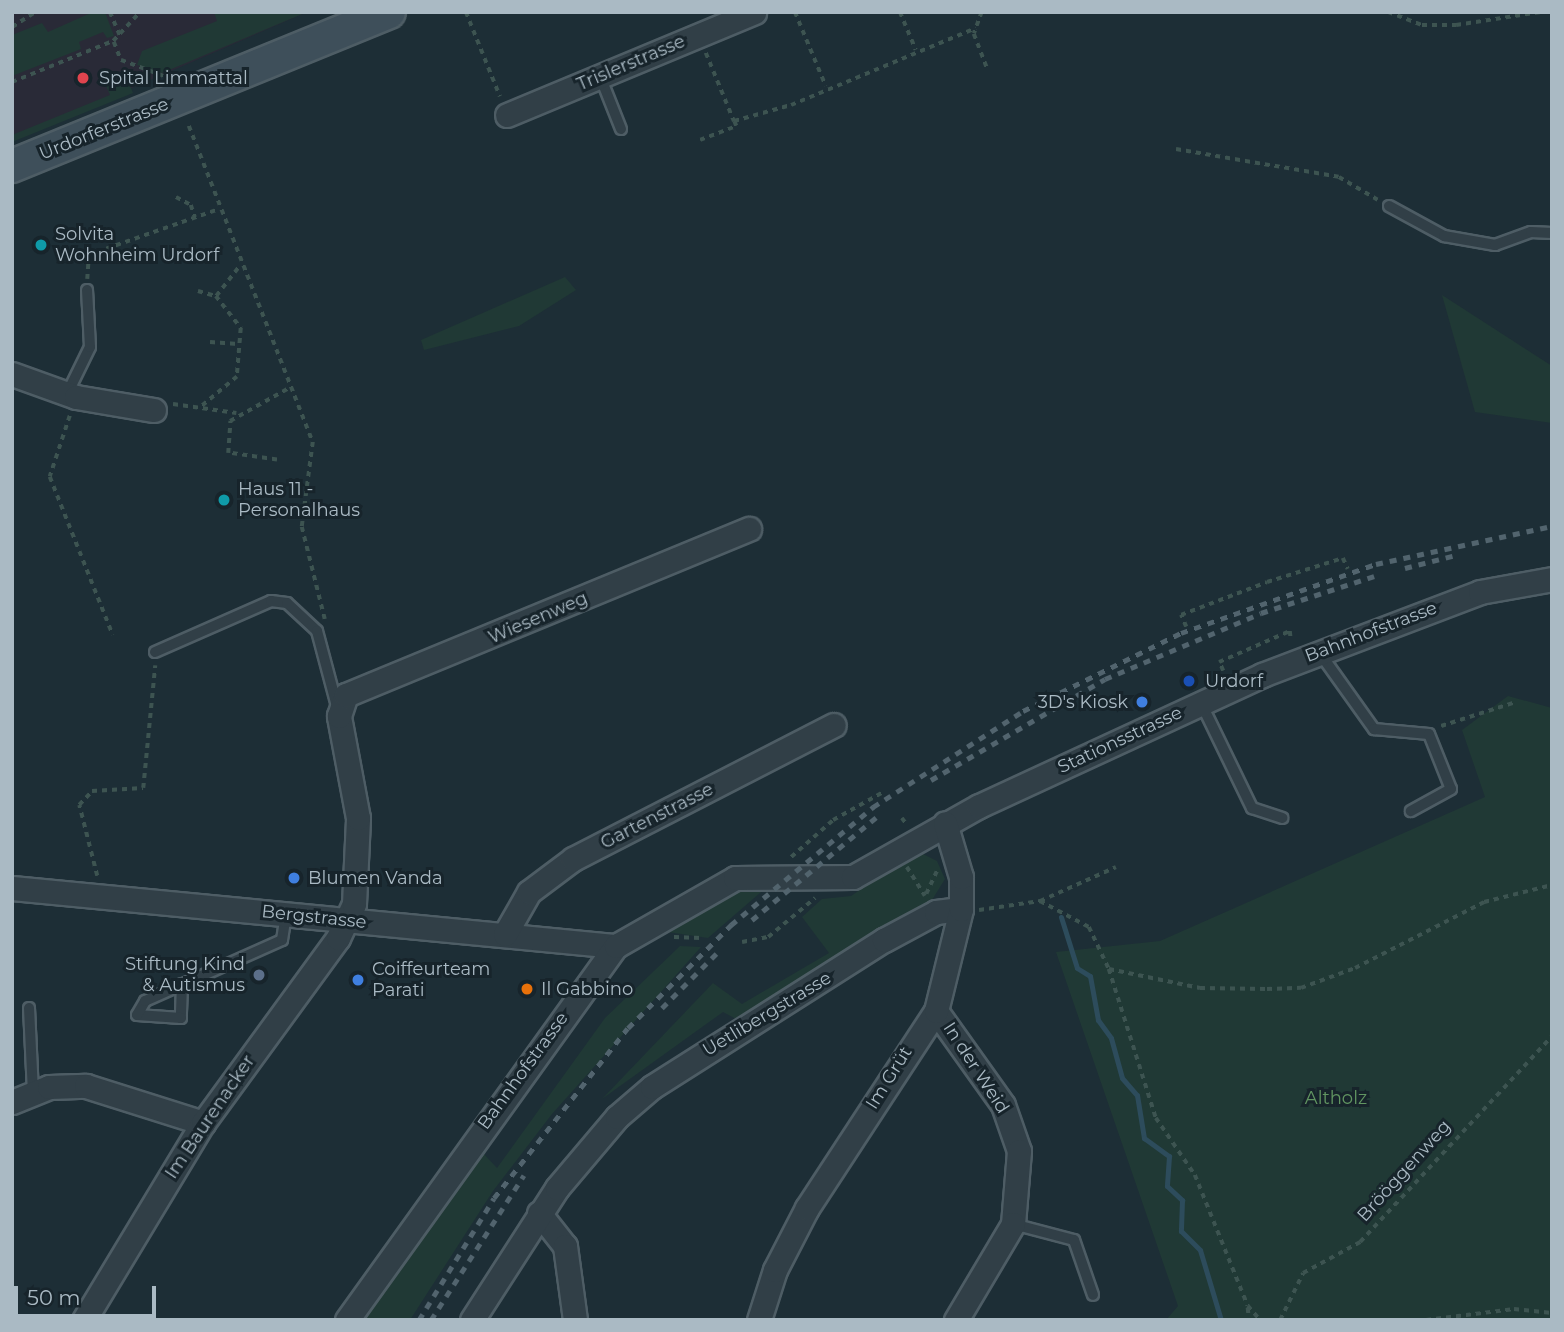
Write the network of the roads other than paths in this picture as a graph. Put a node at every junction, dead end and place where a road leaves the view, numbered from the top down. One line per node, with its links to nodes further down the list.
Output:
1 (389, 12): 6 (main road, Urdorferstrasse)
2 (754, 12): 3 (street, Trislerstrasse)
3 (600, 76): 4 (street, Trislerstrasse); 5 (lane)
4 (507, 115)
5 (621, 129)
6 (12, 166)
7 (1389, 206): 8 (lane)
8 (1552, 233)
9 (87, 290): 11 (lane)
10 (12, 374): 11 (street)
11 (72, 396): 12 (street)
12 (154, 410)
13 (748, 528): 19 (street, Wiesenweg)
14 (1552, 579): 16 (street, Bahnhofstrasse)
15 (155, 652): 19 (lane)
16 (1319, 652): 17 (street, Bahnhofstrasse); 22 (lane)
17 (1262, 675): 18 (street, Stationsstrasse)
18 (1201, 703): 21 (street, Stationsstrasse); 23 (lane)
19 (339, 716): 28 (street)
20 (834, 725): 29 (street, Gartenstrasse)
21 (979, 806): 24 (street, Bahnhofstrasse)
22 (1411, 811)
23 (1282, 818)
24 (945, 823): 26 (street, Im Grüt); 30 (street, Bahnhofstrasse)
25 (12, 888): 27 (street, Bergstrasse)
26 (961, 909): 33 (street, Im Grüt); 36 (street, Uetlibergstrasse)
27 (286, 915): 28 (street, Bergstrasse); 31 (lane)
28 (346, 921): 29 (street, Bergstrasse); 35 (street, Im Baurenacker)
29 (505, 934): 30 (street, Bergstrasse)
30 (616, 946): 40 (street, Bahnhofstrasse)
31 (182, 985): 31 (lane)
32 (29, 1008): 34 (lane)
33 (936, 1012): 37 (street, In der Weid); 43 (street, Im Grüt)
34 (23, 1097): 35 (street)
35 (203, 1122): 39 (street, Im Baurenacker)
36 (539, 1213): 41 (street, Uetlibergstrasse); 42 (street)
37 (1013, 1224): 38 (lane); 44 (street, In der Weid)
38 (1093, 1295)
39 (84, 1320)
40 (347, 1320)
41 (472, 1320)
42 (575, 1320)
43 (759, 1320)
44 (956, 1320)

